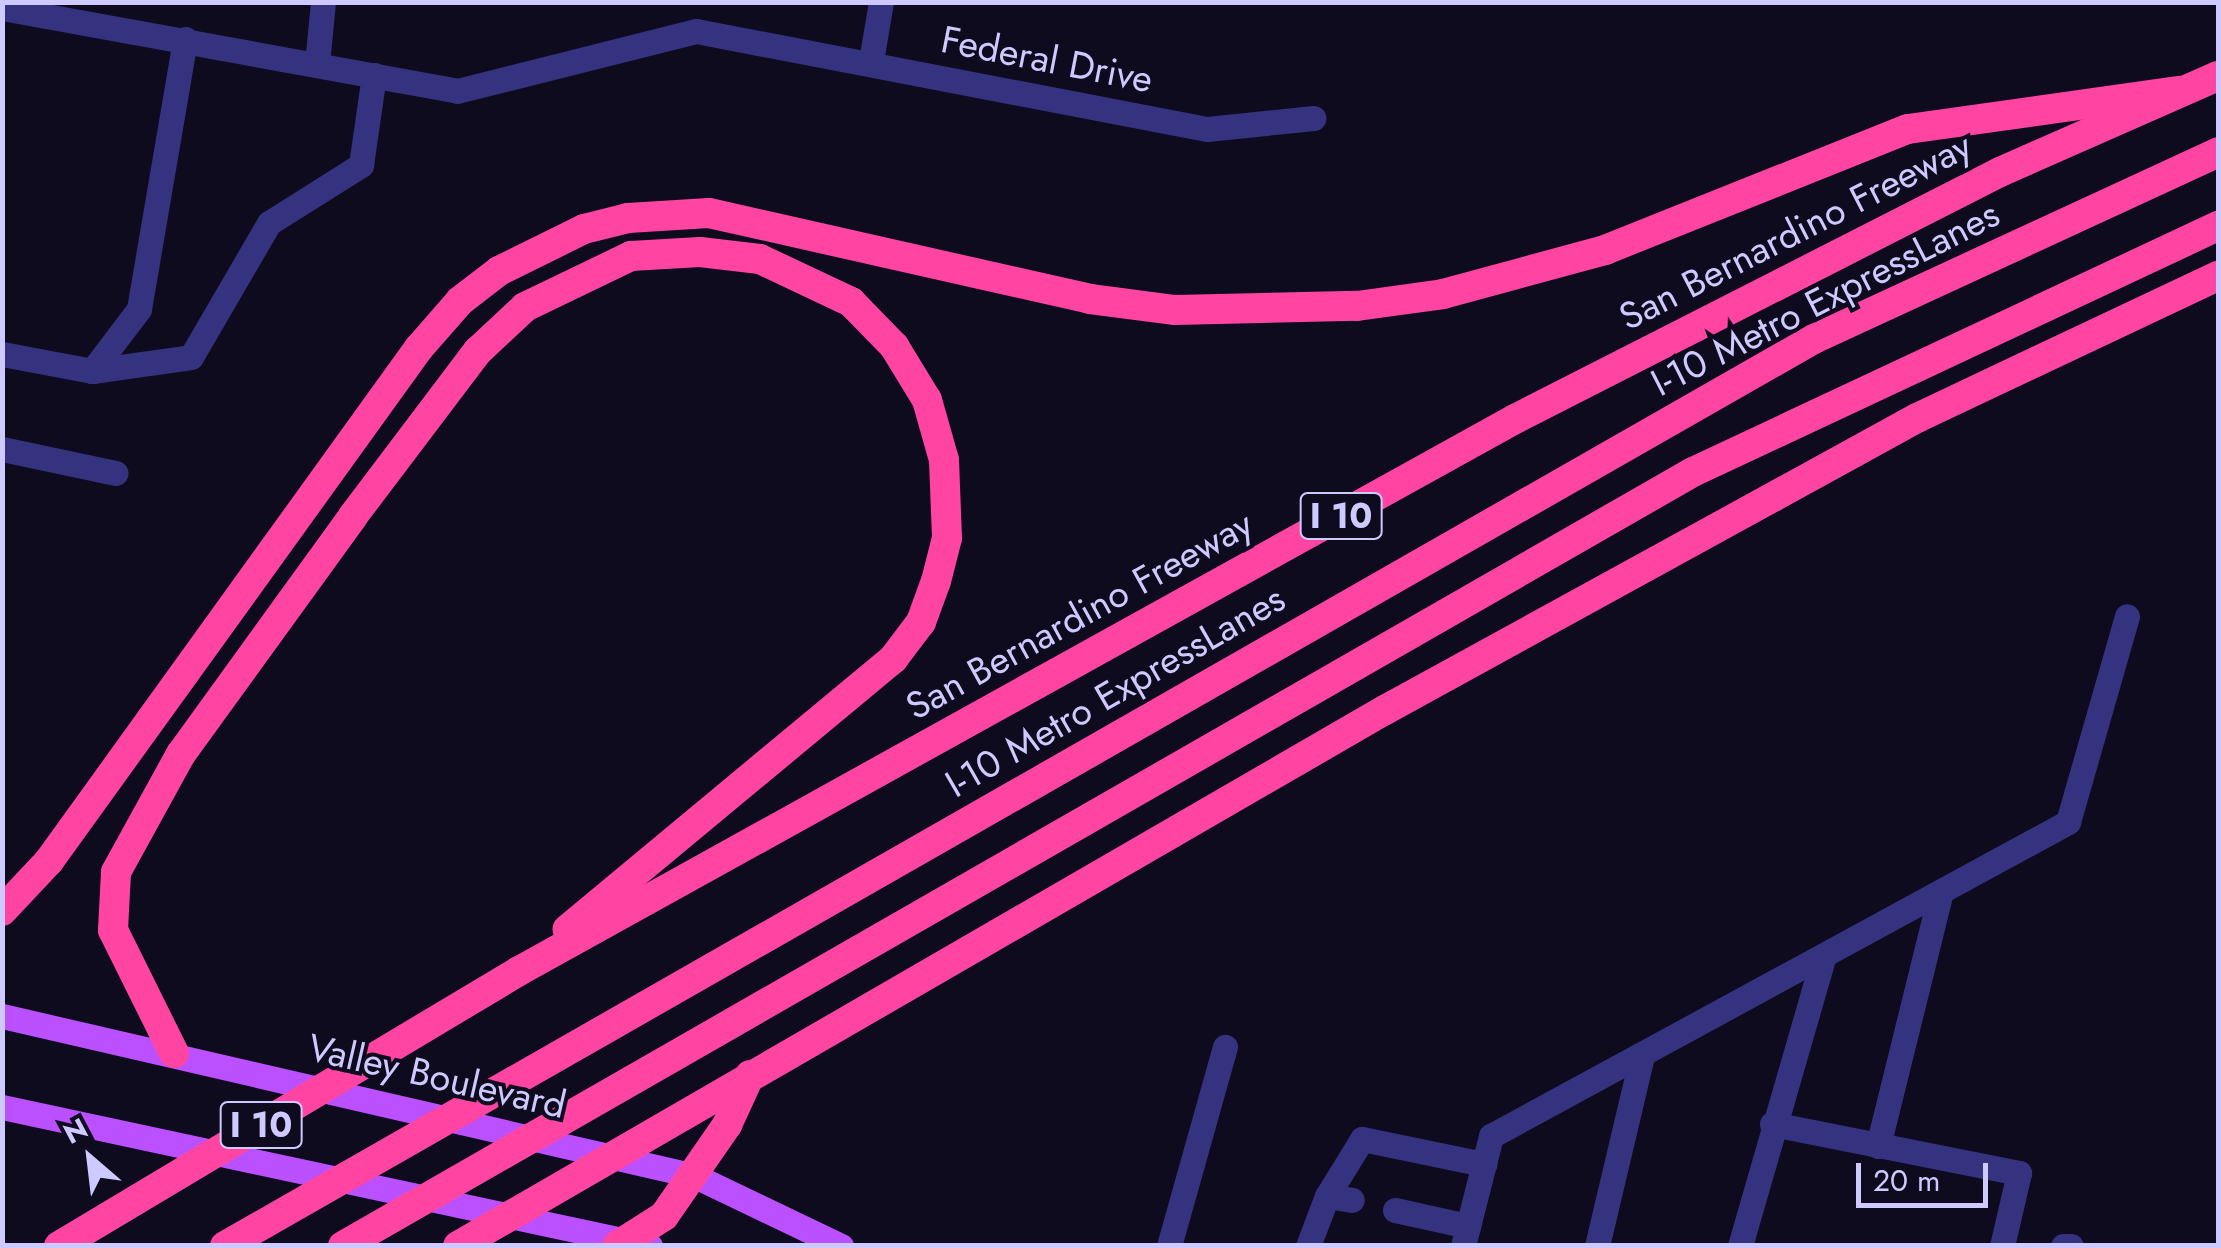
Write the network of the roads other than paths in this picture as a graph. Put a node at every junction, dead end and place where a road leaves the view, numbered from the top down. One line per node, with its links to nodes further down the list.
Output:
1 (323, 2): 6 (street)
2 (881, 2): 5 (street)
3 (2, 8): 4 (street, Federal Drive)
4 (185, 38): 6 (street, Federal Drive); 15 (street)
5 (871, 60): 7 (street, Federal Drive); 10 (street, Federal Drive)
6 (317, 64): 7 (street, Federal Drive)
7 (374, 75): 15 (street)
8 (2218, 76): 9 (highway, San Bernardino Freeway / I 10)
9 (2179, 92): 20 (highway); 22 (highway, San Bernardino Freeway / I 10)
10 (1314, 118)
11 (2218, 152): 34 (highway, I-10 Metro ExpressLanes)
12 (2218, 226): 38 (highway)
13 (2218, 276): 27 (highway)
14 (2, 354): 15 (street)
15 (92, 371)
16 (2, 449): 17 (street)
17 (116, 473)
18 (2127, 616): 19 (street)
19 (1940, 895): 21 (street); 30 (street)
20 (2, 911)
21 (1823, 959): 26 (street); 29 (street)
22 (519, 971): 25 (highway); 37 (highway, San Bernardino Freeway / I 10)
23 (2, 1016): 25 (main road, Valley Boulevard)
24 (1225, 1047): 42 (street)
25 (174, 1053): 41 (main road, Valley Boulevard)
26 (1642, 1056): 31 (street); 43 (street)
27 (750, 1076): 35 (highway); 39 (highway)
28 (2, 1108): 35 (main road)
29 (1772, 1124): 30 (street); 44 (street)
30 (1878, 1146): 45 (street)
31 (1484, 1164): 33 (street); 36 (street)
32 (1395, 1210): 33 (street)
33 (1466, 1236)
34 (235, 1240)
35 (607, 1242): 40 (main road)
36 (1312, 1245)
37 (59, 1246)
38 (343, 1246)
39 (458, 1246)
40 (650, 1246)
41 (841, 1246)
42 (1170, 1246)
43 (1596, 1246)
44 (1740, 1246)
45 (2002, 1246)
46 (2063, 1246): 47 (street)
47 (2071, 1246)

